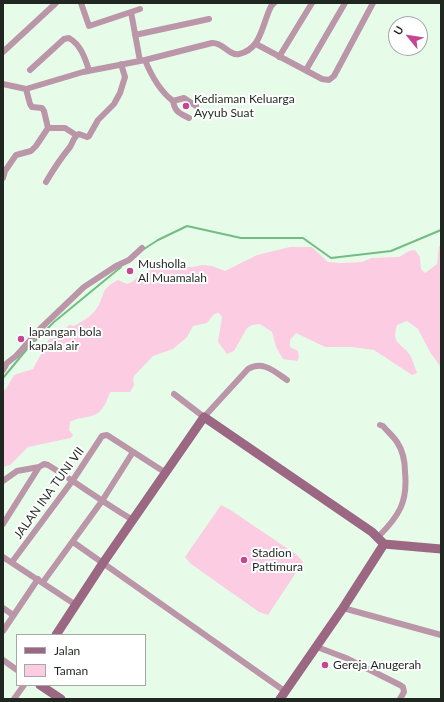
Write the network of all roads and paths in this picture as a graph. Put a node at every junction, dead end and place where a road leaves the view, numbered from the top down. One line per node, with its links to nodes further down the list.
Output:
1 (56, 3): 12 (street)
2 (80, 3): 8 (street)
3 (274, 3): 11 (street)
4 (312, 3): 13 (street)
5 (345, 3): 18 (street)
6 (373, 3): 18 (street)
7 (140, 9): 8 (street)
8 (131, 12): 10 (street)
9 (209, 19): 10 (street)
10 (135, 35): 14 (street)
11 (256, 44): 13 (street); 14 (street)
12 (3, 52)
13 (279, 57): 18 (street)
14 (143, 60): 15 (street); 21 (street)
15 (121, 64): 17 (street); 25 (street)
16 (30, 70): 17 (street)
17 (89, 70): 20 (street)
18 (306, 70)
19 (3, 84): 20 (street)
20 (26, 89): 24 (street)
21 (173, 101): 22 (street); 23 (street)
22 (196, 106)
23 (189, 118)
24 (48, 128): 25 (street); 26 (street)
25 (76, 135): 28 (street)
26 (4, 170): 27 (street)
27 (3, 178)
28 (46, 182)
29 (142, 248): 30 (street)
30 (3, 370)
31 (287, 380): 33 (street)
32 (174, 394): 33 (street)
33 (204, 417): 37 (street); 43 (street)
34 (380, 425): 43 (street)
35 (133, 452): 37 (street); 38 (street, JALAN INA TUNI VII); 40 (street)
36 (39, 467): 38 (street); 39 (street); 42 (street)
37 (166, 473): 41 (street)
38 (73, 480): 40 (street); 47 (street, JALAN INA TUNI VII)
39 (3, 481)
40 (102, 501): 41 (street); 44 (street)
41 (132, 520): 48 (street)
42 (3, 524)
43 (381, 541): 45 (street); 52 (street)
44 (73, 542): 48 (street); 49 (street)
45 (441, 549)
46 (3, 556): 47 (street)
47 (12, 562): 49 (street)
48 (103, 563): 50 (street); 62 (street)
49 (40, 581): 50 (street); 53 (street)
50 (76, 604): 55 (street)
51 (3, 608): 53 (street)
52 (342, 608): 56 (street); 57 (street)
53 (13, 615): 54 (street)
54 (3, 631)
55 (57, 634)
56 (441, 635)
57 (317, 647): 62 (street); 65 (street)
58 (3, 660): 59 (street)
59 (16, 669)
60 (23, 686): 63 (street)
61 (42, 686): 64 (street)
62 (283, 695)
63 (14, 699)
64 (61, 699)
65 (400, 699)

